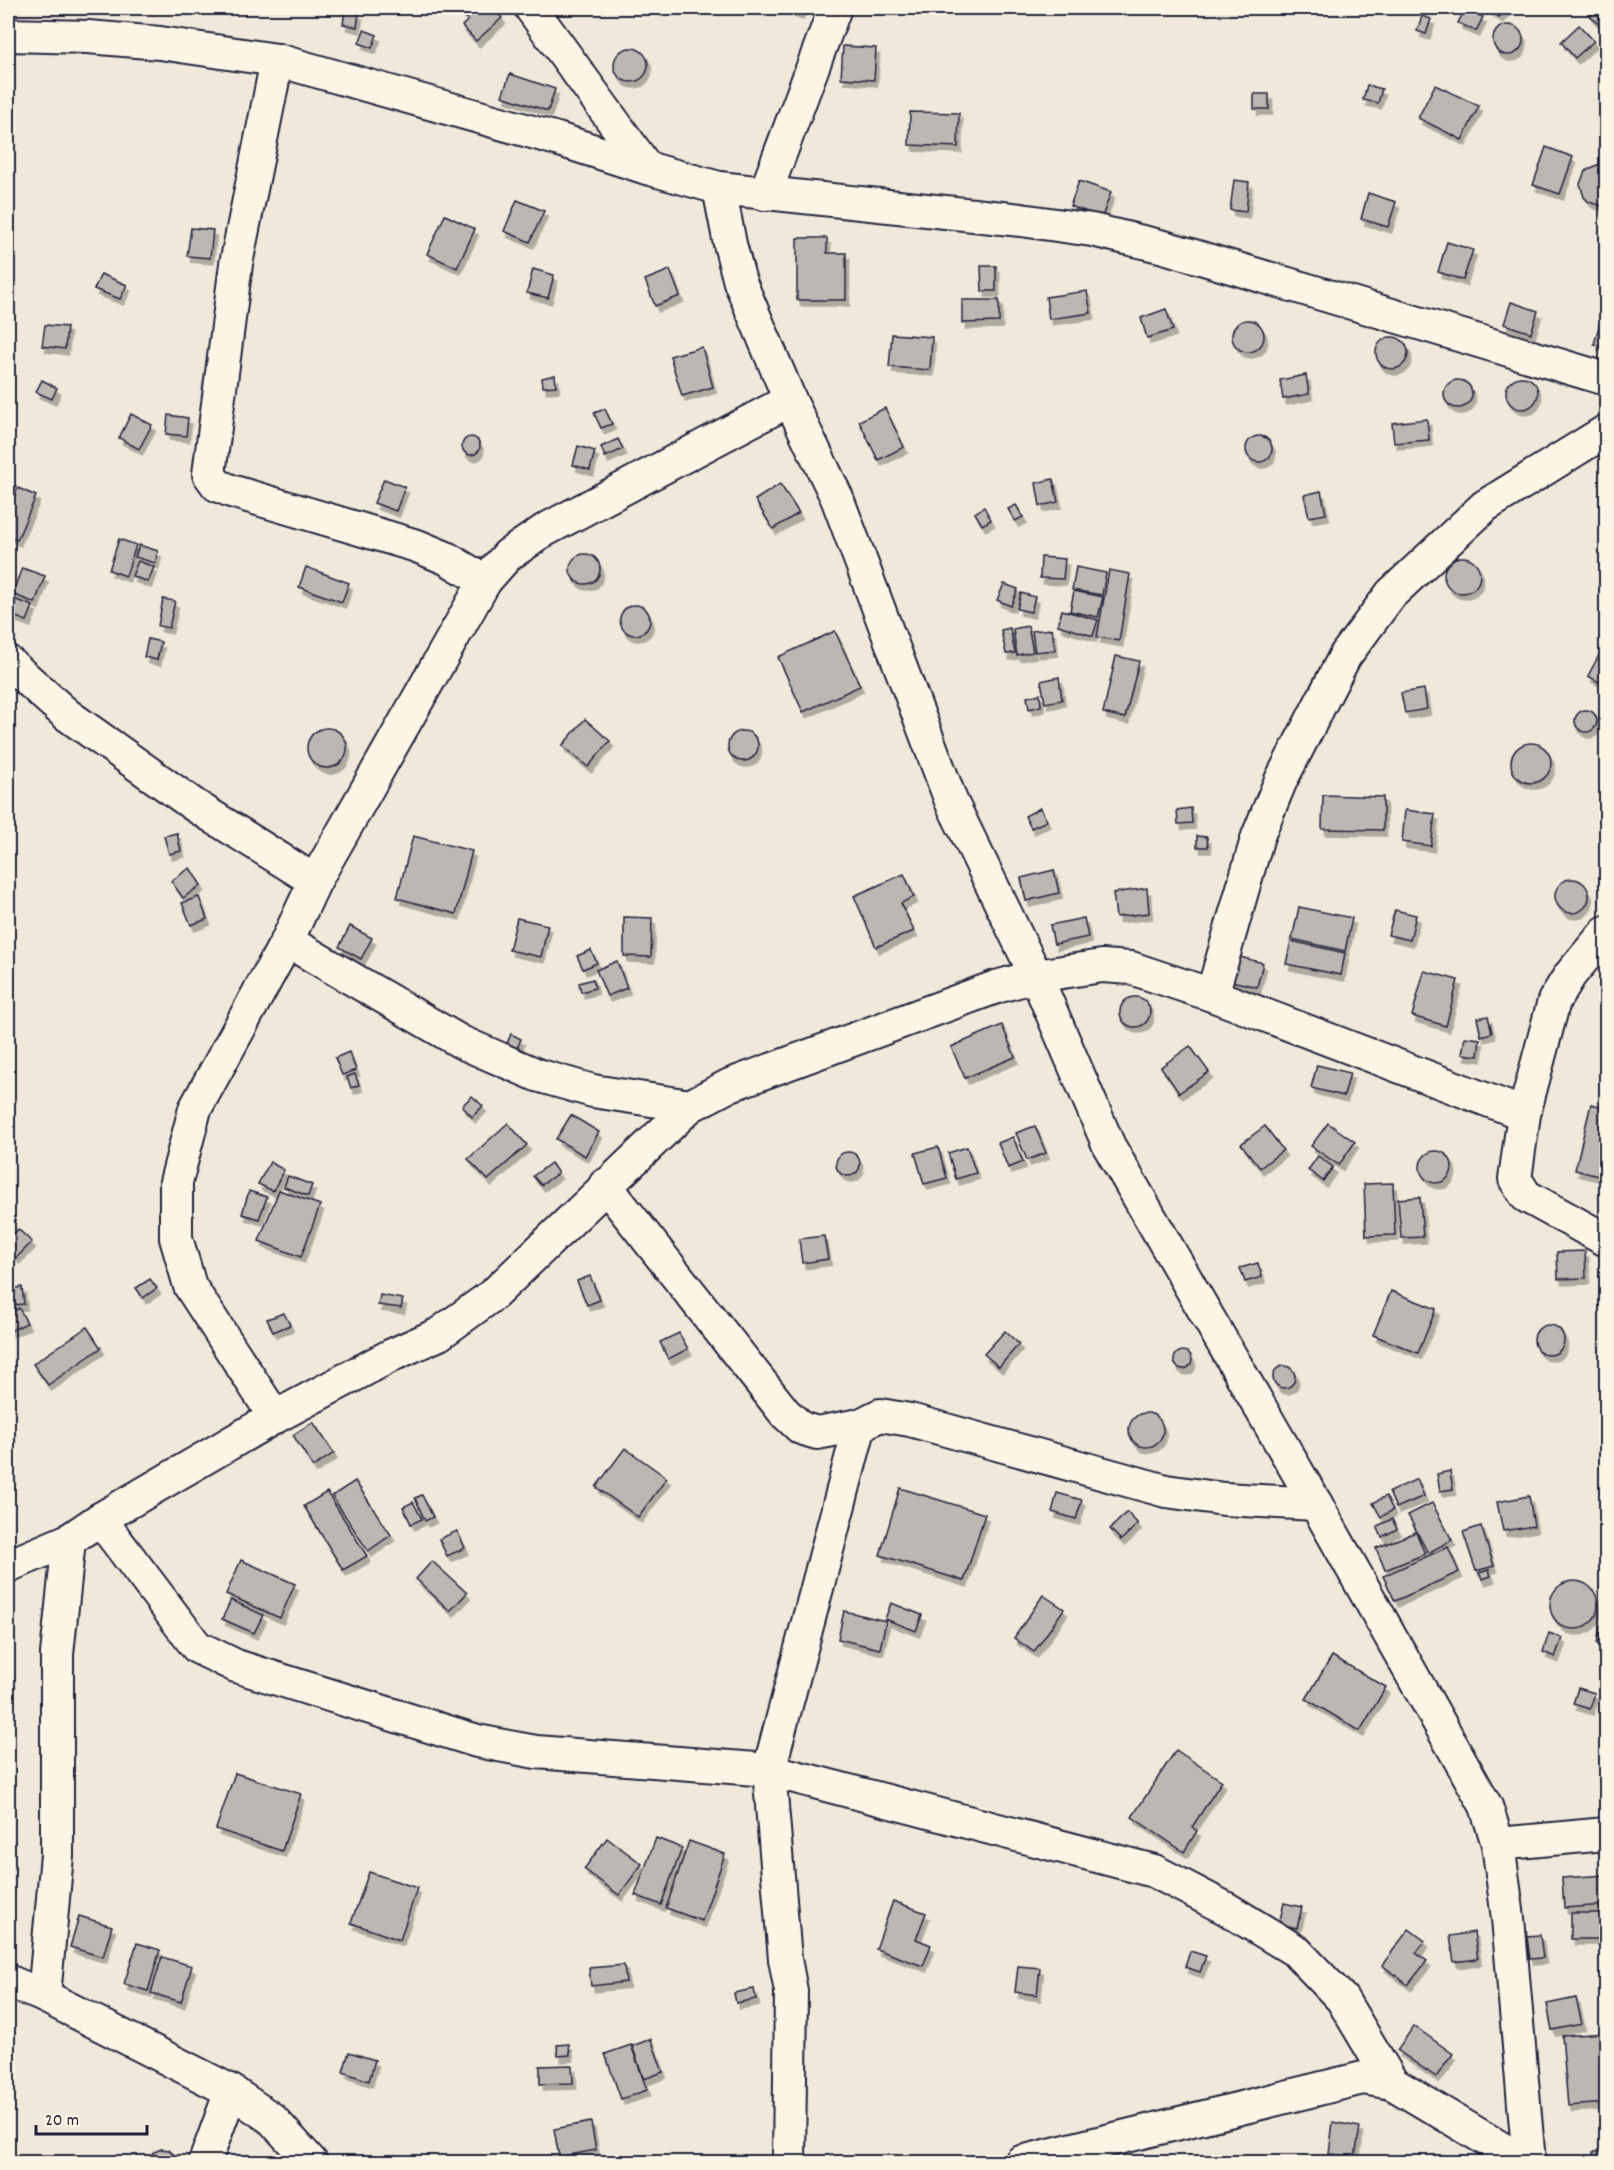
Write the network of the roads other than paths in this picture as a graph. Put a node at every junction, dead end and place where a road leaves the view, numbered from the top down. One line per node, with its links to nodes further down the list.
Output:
1 (531, 8): 5 (street)
2 (835, 8): 7 (street)
3 (8, 35): 4 (street)
4 (277, 60): 5 (street); 11 (street)
5 (647, 168): 6 (street)
6 (719, 188): 7 (street); 9 (street)
7 (765, 194): 8 (street)
8 (1606, 379)
9 (790, 400): 11 (street); 16 (street)
10 (1606, 431): 17 (street)
11 (485, 580): 13 (street)
12 (8, 662): 13 (street)
13 (315, 881): 15 (street)
14 (1606, 932): 19 (street)
15 (287, 941): 18 (street); 22 (street)
16 (1036, 976): 17 (street); 18 (street); 24 (street)
17 (1212, 995): 19 (street)
18 (690, 1106): 20 (street)
19 (1524, 1114): 21 (street)
20 (605, 1185): 22 (street); 23 (street)
21 (1606, 1240)
22 (275, 1417): 25 (street)
23 (860, 1425): 24 (street); 28 (street)
24 (1316, 1504): 30 (street)
25 (100, 1519): 26 (street); 28 (street)
26 (69, 1540): 27 (street); 32 (street)
27 (8, 1566)
28 (769, 1770): 33 (street); 37 (street)
29 (1606, 1834): 30 (street)
30 (1498, 1844): 40 (street)
31 (8, 1981): 32 (street)
32 (44, 1996): 34 (street)
33 (1392, 2083): 38 (street); 39 (street)
34 (231, 2091): 35 (street); 36 (street)
35 (205, 2163)
36 (311, 2163)
37 (789, 2163)
38 (1021, 2163)
39 (1524, 2163)
40 (1529, 2163)

